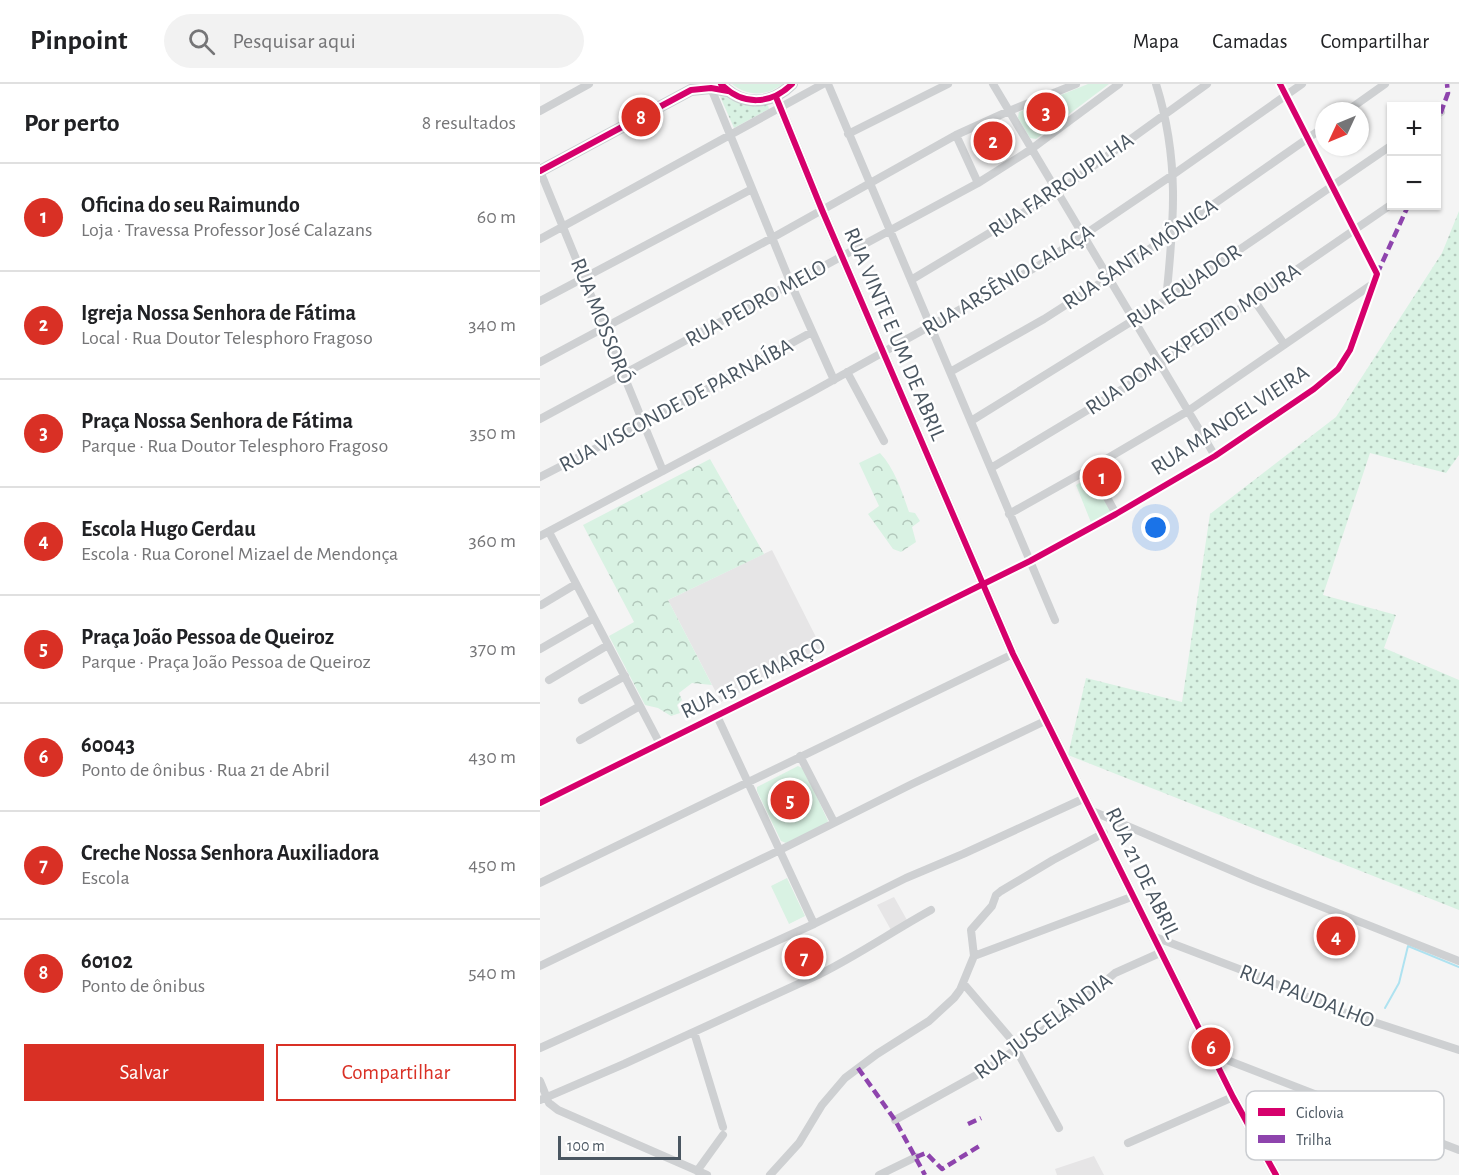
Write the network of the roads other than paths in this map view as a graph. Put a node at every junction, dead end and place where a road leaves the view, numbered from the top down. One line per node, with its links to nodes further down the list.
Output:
1 (589, 84): 18 (street)
2 (792, 84): 16 (main road)
3 (826, 84): 16 (street); 22 (street)
4 (948, 84): 22 (street)
5 (993, 84): 19 (street)
6 (1076, 84): 19 (street)
7 (1119, 84): 27 (street, RUA PEDRO MELO)
8 (1156, 84): 20 (street)
9 (1207, 84): 20 (street, RUA FARROUPILHA)
10 (1280, 84): 15 (street)
11 (1302, 84): 15 (street, RUA ARSÊNIO CALAÇA)
12 (1385, 84): 17 (street)
13 (693, 87): 14 (main road); 28 (main road)
14 (720, 88): 16 (main road); 23 (street)
15 (1286, 96): 25 (street); 29 (street, RUA ARSÊNIO CALAÇA)
16 (778, 102): 23 (street); 36 (street, RUA VINTE E UM DE ABRIL)
17 (1360, 102)
18 (540, 111)
19 (1009, 111): 24 (street); 27 (street)
20 (1164, 114): 29 (street); 34 (street, RUA FARROUPILHA)
21 (1315, 133): 25 (street, RUA SANTA MÔNICA)
22 (848, 134): 30 (street)
23 (731, 135): 33 (street); 37 (street)
24 (956, 135): 30 (street); 31 (street)
25 (1307, 139): 32 (street); 39 (street, RUA SANTA MÔNICA)
26 (1387, 148): 32 (street, RUA EQUADOR)
27 (1030, 150): 31 (street, RUA PEDRO MELO); 34 (street)
28 (540, 171): 37 (street, RUA MOSSORÓ)
29 (1174, 174): 39 (street); 41 (street, RUA ARSÊNIO CALAÇA)
30 (869, 183): 36 (street); 38 (street)
31 (978, 183): 38 (street, RUA PEDRO MELO)
32 (1331, 185): 40 (street); 50 (street, RUA EQUADOR)
33 (752, 189): 42 (street); 45 (street)
34 (1056, 193): 41 (street); 47 (street, RUA FARROUPILHA)
35 (1387, 208): 40 (street, RUA DOM EXPEDITO MOURA)
36 (822, 210): 42 (street); 44 (street, RUA VINTE E UM DE ABRIL)
37 (564, 226): 43 (street); 45 (street, RUA MOSSORÓ)
38 (890, 231): 44 (street, RUA PEDRO MELO); 47 (street)
39 (1173, 231): 46 (street, RUA SANTA MÔNICA); 50 (street)
40 (1355, 231): 48 (street); 51 (street, RUA DOM EXPEDITO MOURA)
41 (1082, 237): 46 (street); 54 (street, RUA ARSÊNIO CALAÇA)
42 (772, 238): 49 (street); 55 (street)
43 (540, 239)
44 (841, 256): 49 (street, RUA PEDRO MELO); 58 (street, RUA VINTE E UM DE ABRIL)
45 (585, 277): 52 (street); 55 (street, RUA MOSSORÓ)
46 (1108, 278): 53 (street); 62 (street, RUA SANTA MÔNICA)
47 (911, 280): 54 (street)
48 (1374, 283): 57 (street); 70 (street, RUA MANOEL VIEIRA)
49 (791, 284): 56 (street); 63 (street, RUA PEDRO MELO)
50 (1166, 300): 53 (street, RUA EQUADOR)
51 (1254, 300): 57 (street); 60 (street, RUA DOM EXPEDITO MOURA)
52 (540, 301)
53 (1133, 321): 60 (street); 67 (street, RUA EQUADOR)
54 (931, 327): 58 (street, RUA ARSÊNIO CALAÇA); 62 (street)
55 (605, 328): 59 (street); 63 (street, RUA MOSSORÓ)
56 (812, 332): 64 (street); 68 (street, RUA VISCONDE DE PARNAÍBA)
57 (1284, 344): 65 (street)
58 (883, 351): 61 (street, RUA ARSÊNIO CALAÇA); 81 (street, RUA VINTE E UM DE ABRIL)
59 (540, 362)
60 (1160, 364): 65 (street); 71 (street, RUA DOM EXPEDITO MOURA)
61 (847, 372): 64 (street, RUA ARSÊNIO CALAÇA); 69 (street)
62 (950, 372): 67 (street)
63 (623, 376): 66 (street, RUA PEDRO MELO); 68 (street, RUA MOSSORÓ)
64 (834, 380): 73 (street, RUA ARSÊNIO CALAÇA)
65 (1188, 411): 70 (street); 72 (street)
66 (540, 419)
67 (972, 421): 71 (street)
68 (643, 424): 73 (street, RUA MOSSORÓ); 74 (street, RUA VISCONDE DE PARNAÍBA)
69 (884, 441)
70 (1215, 456): 76 (street, RUA MANOEL VIEIRA)
71 (991, 468): 75 (street)
72 (1091, 468): 75 (street); 76 (street)
73 (663, 471): 77 (street, RUA ARSÊNIO CALAÇA)
74 (540, 477)
75 (1009, 514): 79 (street)
76 (1116, 514): 79 (street, RUA MANOEL VIEIRA)
77 (549, 531): 78 (street, RUA ARSÊNIO CALAÇA); 80 (street)
78 (540, 536)
79 (1030, 561): 81 (street, RUA MANOEL VIEIRA); 84 (street)
80 (576, 584): 82 (street); 83 (street)
81 (982, 585): 87 (street, RUA 21 DE ABRIL); 92 (street, RUA 15 DE MARÇO)
82 (541, 606)
83 (594, 618): 85 (street); 86 (street)
84 (1055, 620)
85 (608, 645): 88 (street); 89 (street)
86 (540, 648)
87 (1013, 654): 93 (street, RUA 21 DE ABRIL); 96 (street)
88 (625, 676): 90 (street); 91 (street)
89 (549, 680)
90 (582, 700)
91 (640, 706): 94 (street); 95 (street)
92 (717, 716): 95 (street, RUA 15 DE MARÇO); 97 (street)
93 (1045, 721): 98 (street, RUA 21 DE ABRIL); 101 (street)
94 (580, 740)
95 (660, 744): 99 (street, RUA 15 DE MARÇO)
96 (800, 756): 97 (street); 101 (street)
97 (748, 782): 103 (street); 104 (street)
98 (1085, 798): 100 (street, RUA 21 DE ABRIL); 107 (street)
99 (540, 803)
100 (1092, 812): 102 (street, RUA 21 DE ABRIL); 111 (street)
101 (834, 822): 103 (street)
102 (1104, 833): 105 (street, RUA 21 DE ABRIL); 110 (street)
103 (780, 850): 107 (street); 112 (street)
104 (540, 883)
105 (1134, 896): 108 (street, RUA 21 DE ABRIL); 110 (street)
106 (931, 910): 114 (street)
107 (814, 924): 115 (street)
108 (1155, 938): 109 (street, RUA 21 DE ABRIL); 117 (street, RUA PAUDALHO)
109 (1162, 952): 116 (street, RUA JUSCELÂNDIA); 118 (street, RUA 21 DE ABRIL)
110 (974, 956): 113 (street)
111 (1459, 961)
112 (540, 966)
113 (963, 983): 116 (street); 133 (street)
114 (694, 1032): 122 (street); 131 (street)
115 (540, 1048)
116 (1016, 1049): 123 (street, RUA JUSCELÂNDIA); 125 (street)
117 (1459, 1050)
118 (1214, 1055): 120 (street); 121 (street, RUA 21 DE ABRIL)
119 (540, 1081): 122 (street)
120 (1307, 1091)
121 (1233, 1097): 124 (street, RUA 21 DE ABRIL); 126 (street)
122 (543, 1099): 131 (street)
123 (895, 1120)
124 (1246, 1121)
125 (1059, 1128)
126 (1128, 1143)
127 (1444, 1144): 128 (street)
128 (1459, 1150)
129 (916, 1157): 134 (street)
130 (1268, 1160): 135 (street, RUA 21 DE ABRIL)
131 (697, 1171): 132 (street)
132 (707, 1175)
133 (770, 1175)
134 (879, 1175)
135 (1276, 1175)

